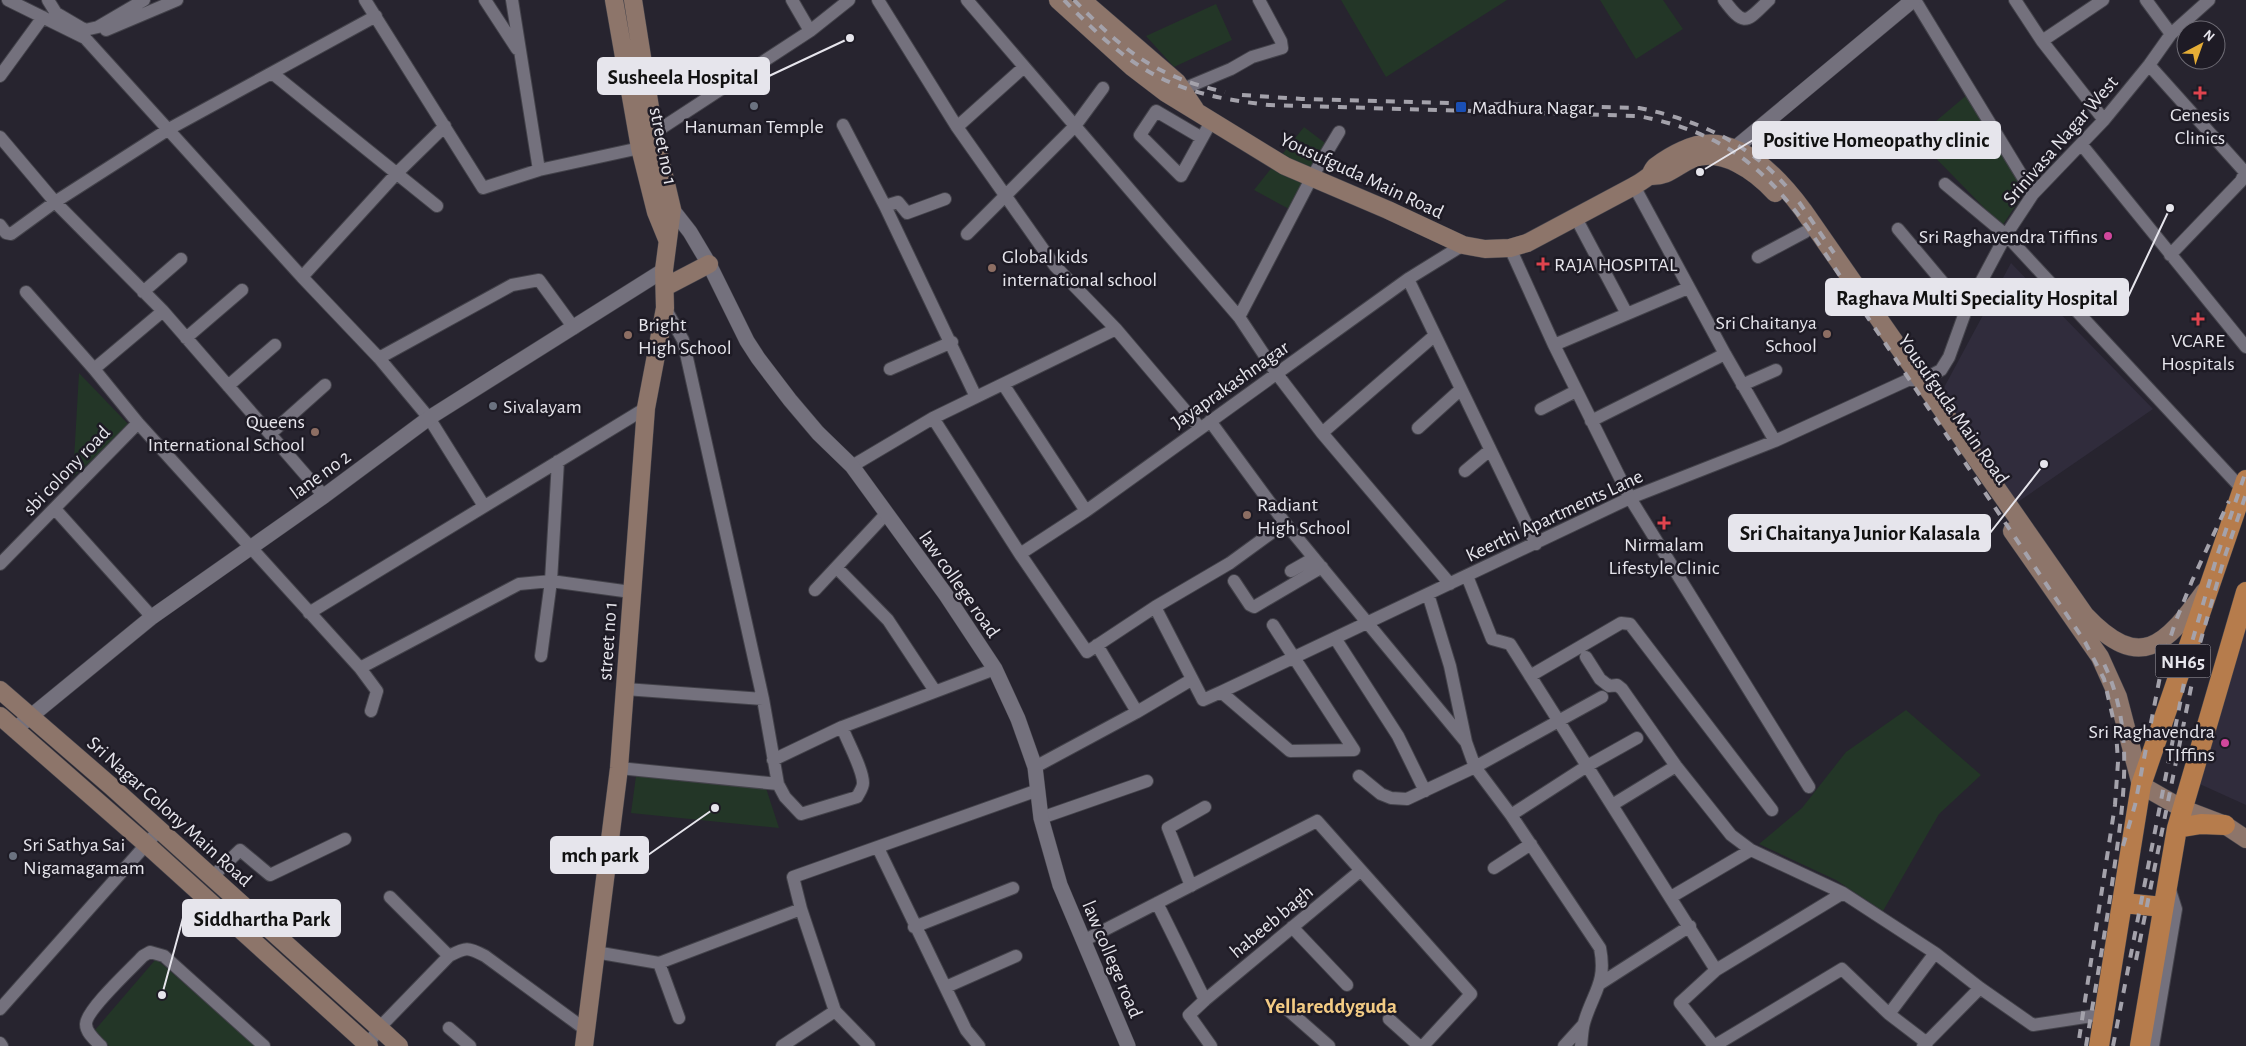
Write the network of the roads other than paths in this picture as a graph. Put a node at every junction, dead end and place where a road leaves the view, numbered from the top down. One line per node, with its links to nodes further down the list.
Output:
1 (8, 0): 25 (street)
2 (48, 0): 3 (street)
3 (144, 0)
4 (366, 0): 24 (street)
5 (485, 0): 30 (street)
6 (512, 0): 30 (street)
7 (614, 0): 48 (main road, street no 1)
8 (632, 0): 48 (main road, street no 1)
9 (792, 0): 26 (street)
10 (849, 0): 26 (street)
11 (878, 0): 43 (street)
12 (967, 0): 32 (street)
13 (1058, 0): 37 (main road, Yousufguda Main Road)
14 (1259, 0): 36 (street)
15 (1724, 0): 16 (street)
16 (1769, 0)
17 (1914, 0): 50 (street); 57 (street)
18 (2015, 0): 29 (street)
19 (2103, 0): 29 (street)
20 (2146, 0): 27 (street)
21 (2209, 0): 27 (street, Srinivasa Nagar West)
22 (172, 1): 28 (street)
23 (1088, 2): 36 (main road)
24 (376, 16): 33 (street); 41 (street)
25 (43, 17): 28 (street); 34 (street)
26 (810, 31): 48 (street)
27 (2171, 34): 31 (street, Srinivasa Nagar West)
28 (85, 38): 44 (street)
29 (2042, 41): 39 (street)
30 (520, 53): 51 (street)
31 (2149, 65): 39 (street, Srinivasa Nagar West); 72 (street)
32 (1024, 67): 42 (street); 43 (street)
33 (272, 73): 44 (street); 52 (street)
34 (0, 76)
35 (1104, 88): 42 (street)
36 (1183, 89): 37 (main road)
37 (1195, 109): 38 (main road, Yousufguda Main Road)
38 (1212, 120): 47 (street); 54 (main road, Yousufguda Main Road)
39 (2104, 120): 49 (street, Srinivasa Nagar West)
40 (843, 125): 62 (street)
41 (445, 126): 51 (street); 52 (street)
42 (1075, 126): 58 (street); 87 (street)
43 (957, 127): 58 (street)
44 (169, 129): 60 (street); 76 (street)
45 (1339, 132): 54 (street)
46 (0, 138): 60 (street)
47 (1202, 138): 47 (street)
48 (645, 140): 51 (street); 63 (main road, street no 1)
49 (2081, 144): 57 (street, Srinivasa Nagar West); 72 (street)
50 (1734, 149): 53 (main road, Yousufguda Main Road); 102 (main road, Yousufguda Main Road)
51 (539, 170)
52 (397, 173): 61 (street); 76 (street)
53 (1649, 176): 56 (main road, Yousufguda Main Road); 67 (main road, Yousufguda Main Road)
54 (1312, 178): 70 (main road, Yousufguda Main Road); 87 (street)
55 (1945, 184): 69 (street)
56 (1634, 186): 64 (main road, Yousufguda Main Road); 79 (street)
57 (2033, 194): 69 (street, Srinivasa Nagar West)
58 (1005, 196): 68 (street); 89 (street)
59 (945, 199): 62 (street)
60 (55, 202): 65 (street); 82 (street)
61 (437, 206)
62 (885, 206): 92 (street)
63 (664, 210): 75 (street, law college road); 77 (main road, street no 1)
64 (1576, 218): 71 (main road, Yousufguda Main Road); 86 (street)
65 (0, 225)
66 (1898, 229): 84 (street)
67 (1805, 232): 73 (street); 102 (main road, Yousufguda Main Road)
68 (967, 234)
69 (2006, 235): 84 (street, Srinivasa Nagar West); 125 (street)
70 (1463, 245): 71 (main road, Yousufguda Main Road); 78 (street, Jayaprakashnagar)
71 (1510, 248): 94 (street)
72 (2170, 255): 95 (street)
73 (1758, 257)
74 (181, 259): 82 (street)
75 (709, 264): 77 (main road); 123 (street, law college road)
76 (302, 277): 97 (street)
77 (665, 279): 83 (main road, street no 1); 88 (street, lane no 2)
78 (1408, 279): 90 (street); 101 (street, Jayaprakashnagar)
79 (1688, 288): 86 (street); 96 (street)
80 (242, 290): 91 (street)
81 (26, 292): 98 (street)
82 (143, 292): 85 (street)
83 (665, 308): 110 (main road, street no 1); 167 (street)
84 (1966, 310): 102 (street, Srinivasa Nagar West)
85 (163, 311): 91 (street); 98 (street)
86 (1627, 314): 94 (street)
87 (1238, 317): 101 (street)
88 (574, 328): 97 (street); 112 (street, lane no 2)
89 (1116, 329): 103 (street); 116 (street)
90 (1434, 336): 107 (street); 118 (street)
91 (186, 338): 106 (street)
92 (952, 342): 99 (street); 109 (street)
93 (275, 345): 106 (street)
94 (1554, 345): 108 (street)
95 (2246, 347)
96 (1725, 354): 105 (street); 114 (street)
97 (379, 358): 112 (street)
98 (94, 369): 115 (street)
99 (890, 369)
100 (1776, 370): 105 (street)
101 (1277, 374): 116 (street, Jayaprakashnagar); 118 (street)
102 (1915, 380): 120 (street, Keerthi Apartments Lane); 143 (main road, Yousufguda Main Road); 186 (main road, Yousufguda Main Road)
103 (1003, 384): 109 (street); 130 (street)
104 (325, 385): 119 (street)
105 (1742, 385): 120 (street)
106 (228, 386): 119 (street)
107 (1460, 390): 117 (street); 121 (street)
108 (1576, 391): 111 (street); 114 (street)
109 (976, 397): 113 (street)
110 (646, 408): 122 (street); 145 (main road, street no 1)
111 (1541, 408)
112 (429, 418): 126 (street, lane no 2); 128 (street)
113 (933, 418): 123 (street); 135 (street)
114 (1590, 421): 127 (street)
115 (138, 424): 129 (street, sbi colony road); 134 (street)
116 (1205, 425): 130 (street, Jayaprakashnagar); 132 (street)
117 (1418, 428)
118 (1322, 433): 142 (street)
119 (270, 434): 126 (street)
120 (1775, 441): 127 (street, Keerthi Apartments Lane)
121 (1490, 450): 124 (street); 133 (street)
122 (558, 461): 128 (street); 140 (street)
123 (852, 466): 131 (street, law college road)
124 (1465, 471)
125 (2244, 485): 143 (highway, NH65)
126 (324, 496): 134 (street, lane no 2)
127 (1630, 498): 133 (street, Keerthi Apartments Lane); 187 (street)
128 (484, 506): 149 (street)
129 (55, 509): 137 (street, sbi colony road); 150 (street)
130 (1086, 511): 135 (street, Jayaprakashnagar)
131 (885, 515): 138 (street); 159 (street, law college road)
132 (1285, 523): 136 (street); 148 (street)
133 (1536, 544): 139 (street, Keerthi Apartments Lane)
134 (251, 547): 149 (street); 150 (street, lane no 2)
135 (1020, 554): 154 (street)
136 (1318, 563): 141 (street); 151 (street)
137 (0, 564)
138 (837, 568): 144 (street); 164 (street)
139 (1467, 576): 142 (street, Keerthi Apartments Lane); 160 (street)
140 (551, 581): 145 (street); 155 (street); 158 (street)
141 (1234, 581)
142 (1450, 584): 147 (street, Keerthi Apartments Lane)
143 (2209, 585): 186 (highway, NH65)
144 (815, 590)
145 (631, 592): 163 (main road, street no 1)
146 (2246, 592): 192 (highway, NH65)
147 (1428, 594): 151 (street, Keerthi Apartments Lane); 176 (street)
148 (1155, 607): 154 (street); 161 (street)
149 (309, 613): 158 (street)
150 (152, 617): 171 (street, lane no 2)
151 (1368, 623): 153 (street, Keerthi Apartments Lane); 176 (street)
152 (1273, 625): 157 (street)
153 (1335, 638): 157 (street, Keerthi Apartments Lane); 189 (street)
154 (1092, 648): 169 (street)
155 (541, 656)
156 (1586, 657): 179 (street)
157 (1294, 659): 165 (street, Keerthi Apartments Lane); 165 (street)
158 (360, 668): 168 (street)
159 (995, 669): 164 (street); 180 (street, law college road)
160 (1530, 676): 172 (street); 193 (street)
161 (1191, 680): 165 (street, Keerthi Apartments Lane); 169 (street)
162 (0, 690): 171 (main road, Sri Nagar Colony Main Road)
163 (625, 690): 167 (street); 182 (main road, street no 1)
164 (935, 691): 173 (street)
165 (1221, 692)
166 (1602, 697): 172 (street)
167 (763, 699): 177 (street)
168 (371, 711)
169 (1136, 712): 180 (street)
170 (0, 716): 174 (main road, Sri Nagar Colony Main Road)
171 (32, 717): 174 (street, lane no 2); 198 (main road, Sri Nagar Colony Main Road)
172 (1559, 721): 178 (street); 181 (street)
173 (842, 727): 177 (street); 185 (street)
174 (14, 730): 201 (main road, Sri Nagar Colony Main Road)
175 (1637, 738): 178 (street)
176 (1466, 742): 181 (street)
177 (773, 760): 185 (street)
178 (1587, 766): 190 (street); 194 (street)
179 (1676, 766): 190 (street); 204 (street)
180 (1035, 767): 188 (street, law college road)
181 (1475, 767): 189 (street); 194 (street)
182 (619, 768): 185 (street); 222 (main road, street no 1)
183 (1359, 776): 189 (street)
184 (1147, 781): 195 (street)
185 (778, 784)
186 (2141, 785): 192 (main road); 215 (highway, NH65)
187 (1809, 786)
188 (1038, 790): 195 (street, law college road); 203 (street)
189 (1425, 791)
190 (1612, 805): 212 (street)
191 (1205, 807): 209 (street)
192 (2183, 809): 196 (main road); 197 (highway, NH65)
193 (1772, 810)
194 (1511, 815): 202 (street)
195 (1041, 818): 221 (street, law college road)
196 (2226, 825): 197 (highway); 200 (main road)
197 (2177, 828): 208 (highway, NH65)
198 (159, 830): 201 (street); 207 (main road, Sri Nagar Colony Main Road)
199 (345, 839): 207 (street)
200 (2246, 839)
201 (146, 844): 233 (street); 248 (main road, Sri Nagar Colony Main Road)
202 (1531, 844): 205 (street); 228 (street)
203 (878, 848): 217 (street); 219 (street)
204 (1751, 850): 211 (street); 212 (street)
205 (1494, 868)
206 (1360, 871): 209 (street); 220 (street, habeeb bagh); 257 (street)
207 (211, 878): 241 (main road, Sri Nagar Colony Main Road)
208 (2167, 882): 216 (highway, NH65); 263 (street)
209 (1191, 886): 214 (street)
210 (1013, 888): 219 (street)
211 (1843, 893): 223 (street); 227 (street)
212 (1671, 897): 218 (street)
213 (390, 898): 224 (street)
214 (1157, 903): 221 (street); 232 (street)
215 (2123, 903): 216 (highway); 237 (highway, NH65)
216 (2163, 907): 262 (highway, NH65)
217 (801, 909): 226 (street); 235 (street)
218 (1690, 926): 227 (street); 228 (street)
219 (914, 927): 230 (street)
220 (1292, 928): 229 (street); 232 (street, habeeb bagh)
221 (1083, 941): 244 (street, law college road)
222 (595, 952): 226 (street); 243 (main road, street no 1)
223 (1934, 953): 231 (street); 236 (street)
224 (449, 956): 241 (street); 243 (street)
225 (1016, 956): 230 (street)
226 (659, 963): 238 (street)
227 (1716, 970): 260 (street)
228 (1601, 983): 240 (street)
229 (1347, 986)
230 (946, 987): 253 (street)
231 (1980, 988): 237 (street); 245 (street)
232 (1205, 1000): 254 (street, habeeb bagh)
233 (0, 1009)
234 (1288, 1010): 255 (street)
235 (836, 1011): 251 (street); 252 (street)
236 (1889, 1014): 245 (street); 260 (street)
237 (2106, 1014): 261 (highway, NH65)
238 (679, 1018)
239 (1389, 1019): 256 (street)
240 (1583, 1026): 258 (street); 259 (street)
241 (380, 1027): 248 (street); 249 (main road, Sri Nagar Colony Main Road)
242 (449, 1028): 250 (street)
243 (585, 1038)
244 (1126, 1045)
245 (1925, 1045)
246 (101, 1046): 247 (street)
247 (264, 1046)
248 (368, 1046)
249 (399, 1046)
250 (470, 1046)
251 (782, 1046)
252 (869, 1046)
253 (979, 1046)
254 (1211, 1046)
255 (1329, 1046)
256 (1419, 1046)
257 (1423, 1046)
258 (1564, 1046)
259 (1581, 1046)
260 (1714, 1046)
261 (2099, 1046)
262 (2140, 1046)
263 (2152, 1046)

